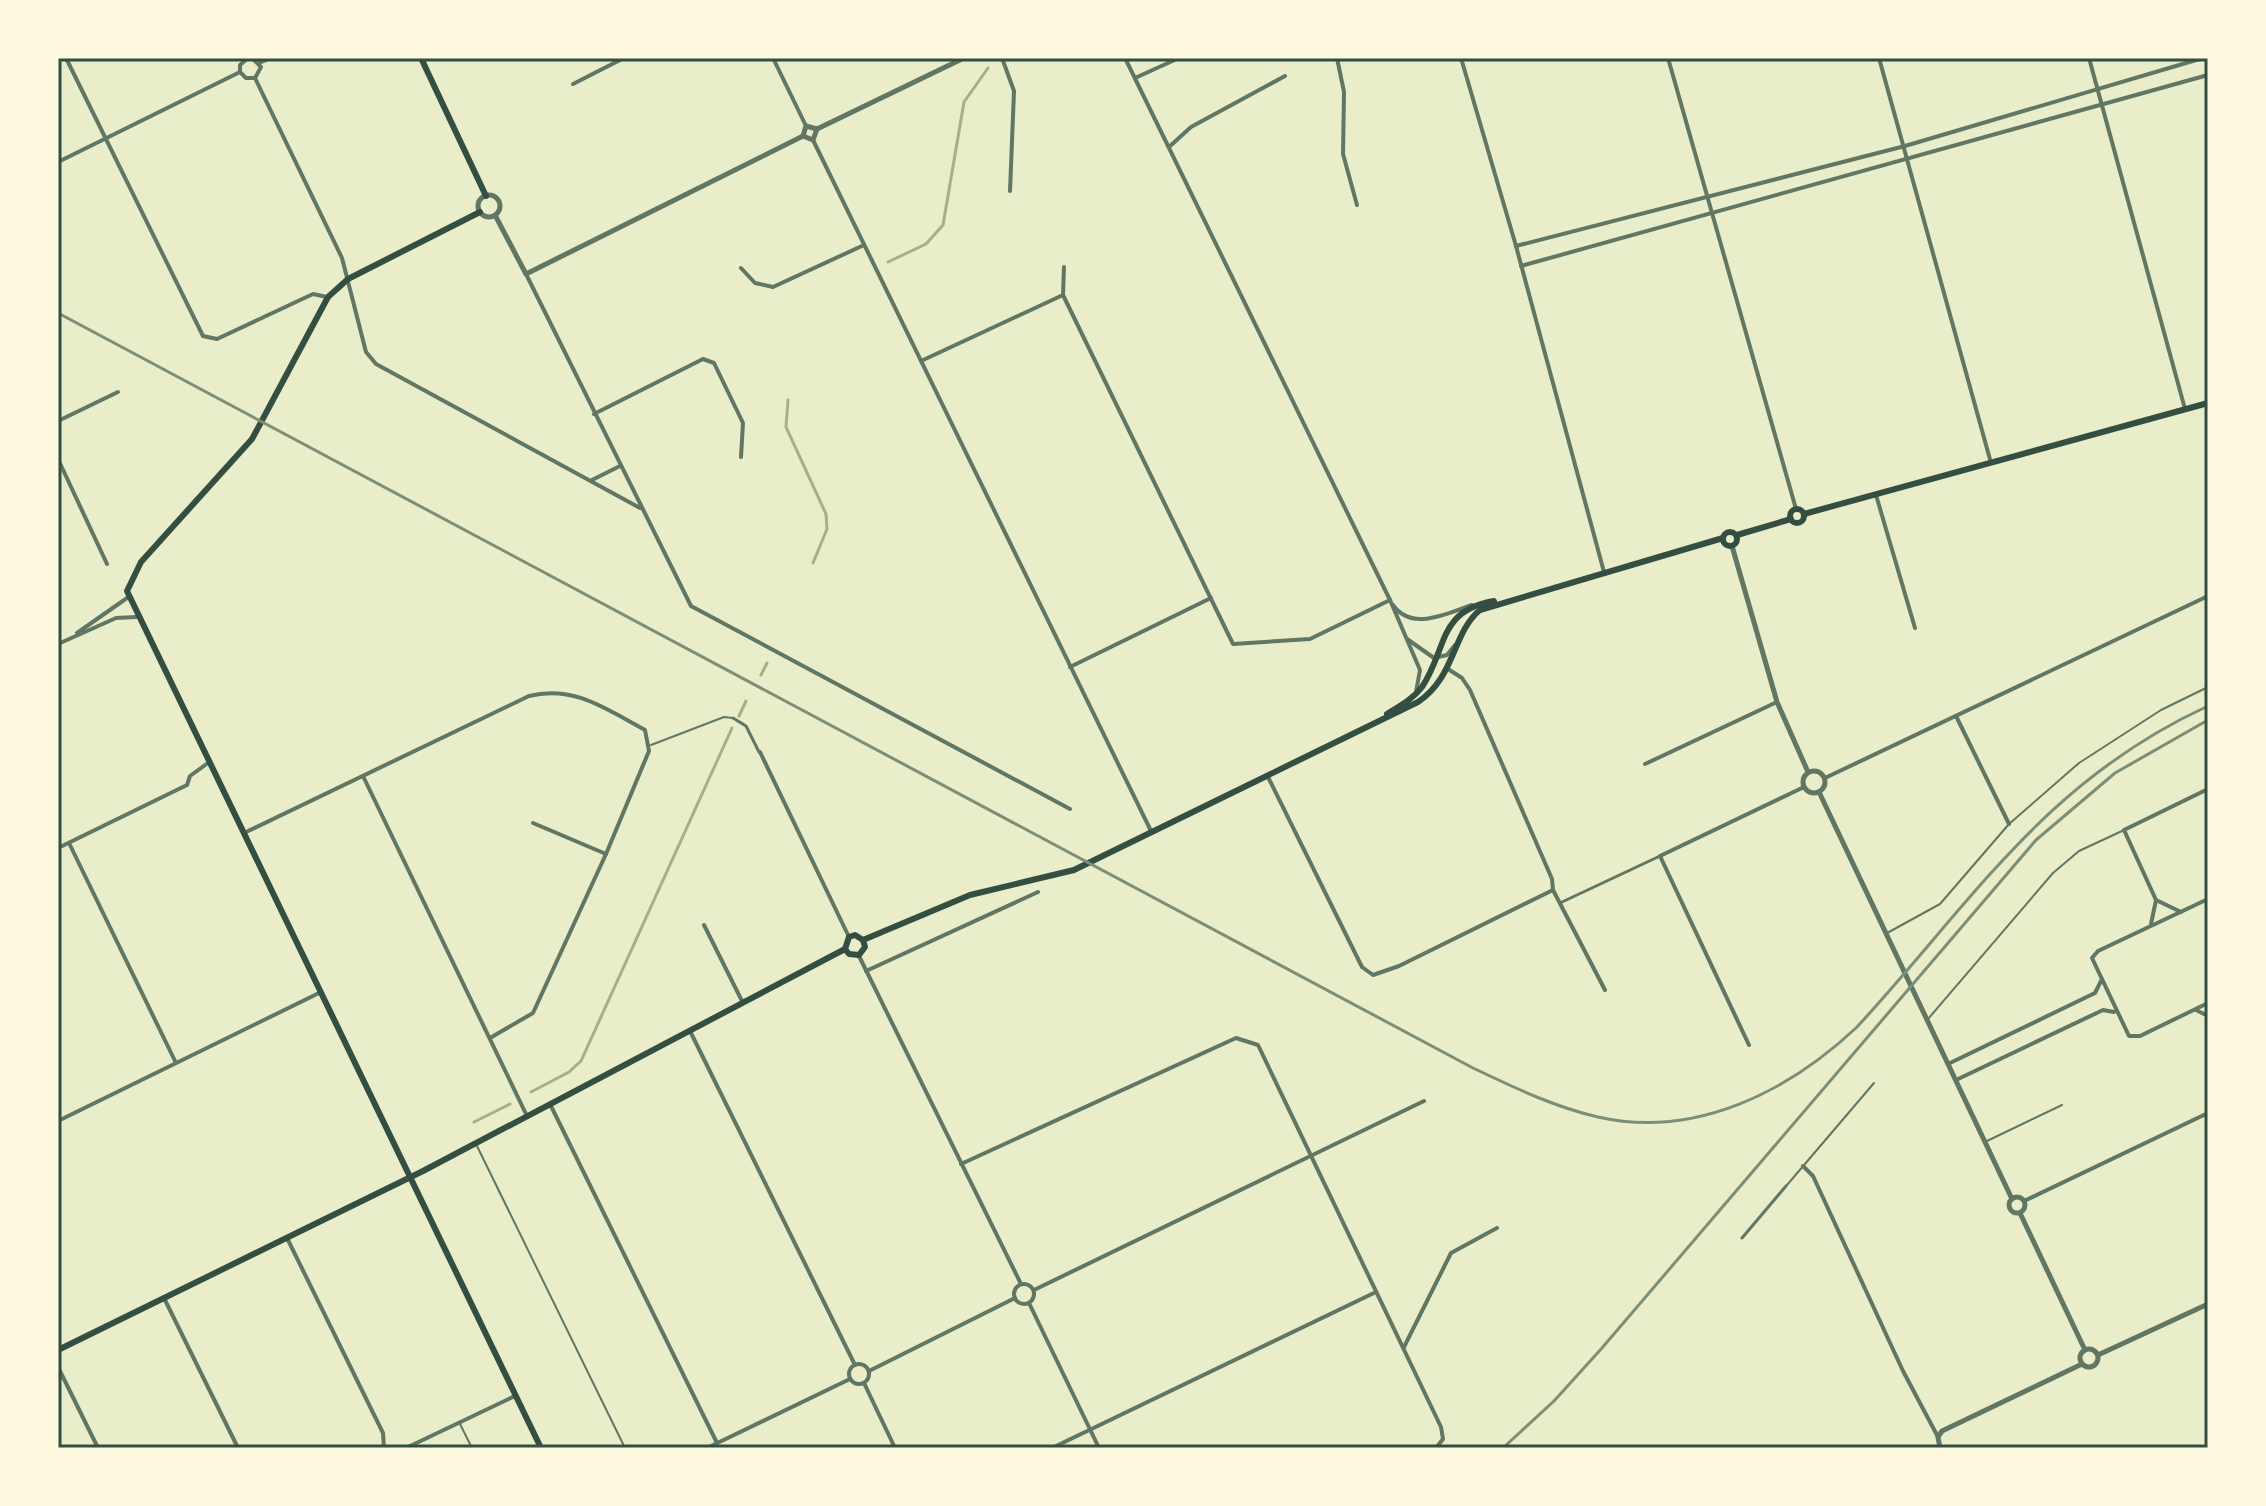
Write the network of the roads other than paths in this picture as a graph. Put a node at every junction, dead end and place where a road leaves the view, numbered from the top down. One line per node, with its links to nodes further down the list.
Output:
1 (66, 58): 31 (street)
2 (247, 58): 19 (street); 20 (street)
3 (271, 58): 19 (street)
4 (421, 58): 38 (main road)
5 (624, 58): 25 (street)
6 (632, 58): 7 (street)
7 (643, 58)
8 (773, 58): 28 (street)
9 (964, 58): 29 (street)
10 (1002, 58): 37 (street)
11 (1125, 58): 24 (street)
12 (1179, 58): 24 (street)
13 (1337, 58): 40 (street)
14 (1461, 58): 45 (street)
15 (1668, 58): 39 (street)
16 (1879, 58): 33 (street)
17 (2089, 58): 26 (street)
18 (2203, 58): 26 (street)
19 (259, 63): 23 (street)
20 (240, 72): 23 (street); 31 (street)
21 (2208, 75): 27 (street)
22 (1285, 76): 34 (street)
23 (255, 78): 50 (street)
24 (1135, 78): 34 (street)
25 (573, 84)
26 (2098, 89): 27 (street); 33 (street)
27 (2103, 104): 35 (street); 56 (street)
28 (806, 126): 29 (street); 30 (street)
29 (817, 129): 32 (street)
30 (803, 136): 32 (street); 49 (street)
31 (107, 139): 36 (street); 52 (street)
32 (813, 140): 44 (street)
33 (1905, 146): 35 (street); 39 (street)
34 (1169, 147): 79 (street)
35 (1909, 159): 43 (street); 61 (street)
36 (58, 162)
37 (1010, 191)
38 (486, 196): 41 (street); 42 (street)
39 (1708, 196): 43 (street); 45 (street)
40 (1357, 205)
41 (480, 212): 42 (street); 50 (main road)
42 (495, 215): 49 (street)
43 (1713, 215): 46 (street); 67 (street)
44 (864, 245): 48 (street); 53 (street)
45 (1516, 246): 46 (street)
46 (1521, 266): 74 (street)
47 (1064, 267): 51 (street)
48 (741, 268)
49 (526, 274): 57 (street)
50 (348, 279): 52 (main road); 64 (street)
51 (1063, 295): 53 (street); 77 (street)
52 (328, 297): 76 (main road)
53 (921, 361): 88 (street)
54 (118, 392): 58 (street)
55 (2208, 403): 56 (main road)
56 (2185, 409): 61 (main road)
57 (594, 414): 59 (street); 62 (street)
58 (58, 421)
59 (741, 457)
60 (58, 459): 63 (street)
61 (1991, 463): 65 (main road)
62 (620, 466): 64 (street); 66 (street)
63 (59, 467): 73 (street)
64 (592, 480): 66 (street)
65 (1876, 495): 68 (main road); 82 (street)
66 (641, 509): 107 (street)
67 (1796, 509): 68 (main road); 69 (main road)
68 (1804, 514): 69 (main road)
69 (1791, 519): 70 (main road)
70 (1737, 535): 71 (main road); 72 (main road)
71 (1723, 538): 72 (main road); 74 (main road)
72 (1732, 546): 92 (street)
73 (107, 564)
74 (1604, 572): 78 (main road)
75 (2208, 596): 93 (street)
76 (127, 598): 81 (main road); 84 (street)
77 (1211, 598): 79 (street); 88 (street)
78 (1510, 598): 80 (main road); 83 (main road)
79 (1390, 600): 80 (street); 85 (street)
80 (1476, 604): 87 (main road)
81 (136, 617): 84 (street); 98 (main road)
82 (1915, 628)
83 (1465, 630): 87 (street); 89 (main road)
84 (73, 636): 86 (street)
85 (1404, 637): 87 (street); 91 (street)
86 (58, 644)
87 (1434, 658): 91 (main road)
88 (1070, 667): 111 (street)
89 (1448, 669): 95 (main road); 117 (street)
90 (2208, 687): 109 (lane)
91 (1412, 697): 95 (main road)
92 (1777, 702): 99 (street); 100 (street)
93 (1956, 716): 103 (street); 109 (street)
94 (733, 718): 96 (lane); 97 (street)
95 (1357, 732): 102 (main road)
96 (651, 745): 101 (street); 115 (street)
97 (760, 752): 126 (street)
98 (208, 763): 112 (main road); 113 (street)
99 (1645, 764)
100 (1808, 772): 103 (street); 104 (street)
101 (363, 776): 112 (street); 141 (street)
102 (1267, 776): 111 (main road); 117 (street)
103 (1825, 778): 106 (street)
104 (1804, 787): 106 (street); 116 (street)
105 (2208, 789): 110 (street)
106 (1819, 792): 125 (street)
107 (1070, 809)
108 (533, 823): 115 (street)
109 (2009, 824): 125 (lane)
110 (2124, 830): 120 (street); 139 (lane)
111 (1151, 831): 127 (main road)
112 (242, 834): 133 (main road)
113 (69, 843): 114 (street); 143 (street)
114 (58, 848)
115 (606, 854): 141 (street)
116 (1660, 856): 121 (street); 142 (street)
117 (1553, 890): 121 (street)
118 (1038, 892): 130 (street)
119 (2208, 899): 122 (street)
120 (2156, 900): 122 (street); 124 (street)
121 (1562, 902): 132 (street)
122 (2181, 912): 124 (street)
123 (704, 925): 134 (street)
124 (2150, 926): 131 (street)
125 (1886, 933): 139 (street)
126 (849, 937): 127 (main road); 128 (main road)
127 (863, 940): 129 (main road)
128 (845, 949): 129 (main road); 134 (main road)
129 (859, 955): 130 (street)
130 (866, 971): 156 (street)
131 (2101, 980): 137 (street); 144 (street)
132 (1605, 990)
133 (319, 993): 143 (street); 158 (main road)
134 (743, 1003): 140 (main road)
135 (2208, 1003): 136 (street)
136 (2194, 1010): 137 (street); 138 (street)
137 (2116, 1013): 145 (street)
138 (2208, 1016)
139 (1927, 1020): 144 (street)
140 (690, 1031): 148 (main road); 178 (street)
141 (490, 1038): 151 (street)
142 (1749, 1045)
143 (176, 1063): 152 (street)
144 (1948, 1064): 145 (street)
145 (1956, 1080): 153 (street)
146 (1874, 1083): 157 (lane)
147 (1424, 1101): 155 (street)
148 (550, 1104): 151 (main road); 187 (street)
149 (2062, 1105): 153 (lane)
150 (2208, 1113): 161 (street)
151 (527, 1116): 154 (main road)
152 (58, 1121)
153 (1985, 1142): 160 (street)
154 (476, 1143): 158 (main road); 194 (lane)
155 (1309, 1156): 156 (street); 167 (street); 168 (street)
156 (961, 1164): 166 (street)
157 (1803, 1166): 159 (lane); 186 (street)
158 (409, 1177): 164 (main road); 183 (main road)
159 (1786, 1186): 165 (street)
160 (2012, 1199): 161 (street); 162 (street)
161 (2024, 1201): 162 (street)
162 (2020, 1213): 175 (street)
163 (1497, 1228): 173 (street)
164 (287, 1238): 169 (main road); 190 (street)
165 (1742, 1238)
166 (1021, 1284): 167 (street); 170 (street)
167 (1034, 1290): 171 (street)
168 (1376, 1292): 173 (street); 185 (street)
169 (164, 1298): 174 (main road); 189 (street)
170 (1015, 1298): 171 (street); 180 (street)
171 (1029, 1303): 185 (street)
172 (2208, 1304): 176 (street)
173 (1404, 1347): 199 (street)
174 (58, 1350)
175 (2085, 1350): 176 (street); 177 (street)
176 (2098, 1355): 177 (street)
177 (2082, 1364): 186 (street)
178 (855, 1365): 180 (street); 181 (street)
179 (58, 1367): 188 (street)
180 (869, 1371): 182 (street)
181 (850, 1379): 182 (street); 187 (street)
182 (864, 1383): 196 (street)
183 (515, 1396): 184 (street); 193 (main road)
184 (459, 1423): 191 (street); 192 (lane)
185 (1090, 1430): 197 (street); 198 (street)
186 (1938, 1437): 200 (street)
187 (717, 1443): 195 (street)
188 (98, 1448)
189 (238, 1448)
190 (384, 1448)
191 (406, 1448)
192 (472, 1448)
193 (541, 1448)
194 (625, 1448)
195 (707, 1448)
196 (895, 1448)
197 (1052, 1448)
198 (1099, 1448)
199 (1436, 1448)
200 (1940, 1448)

